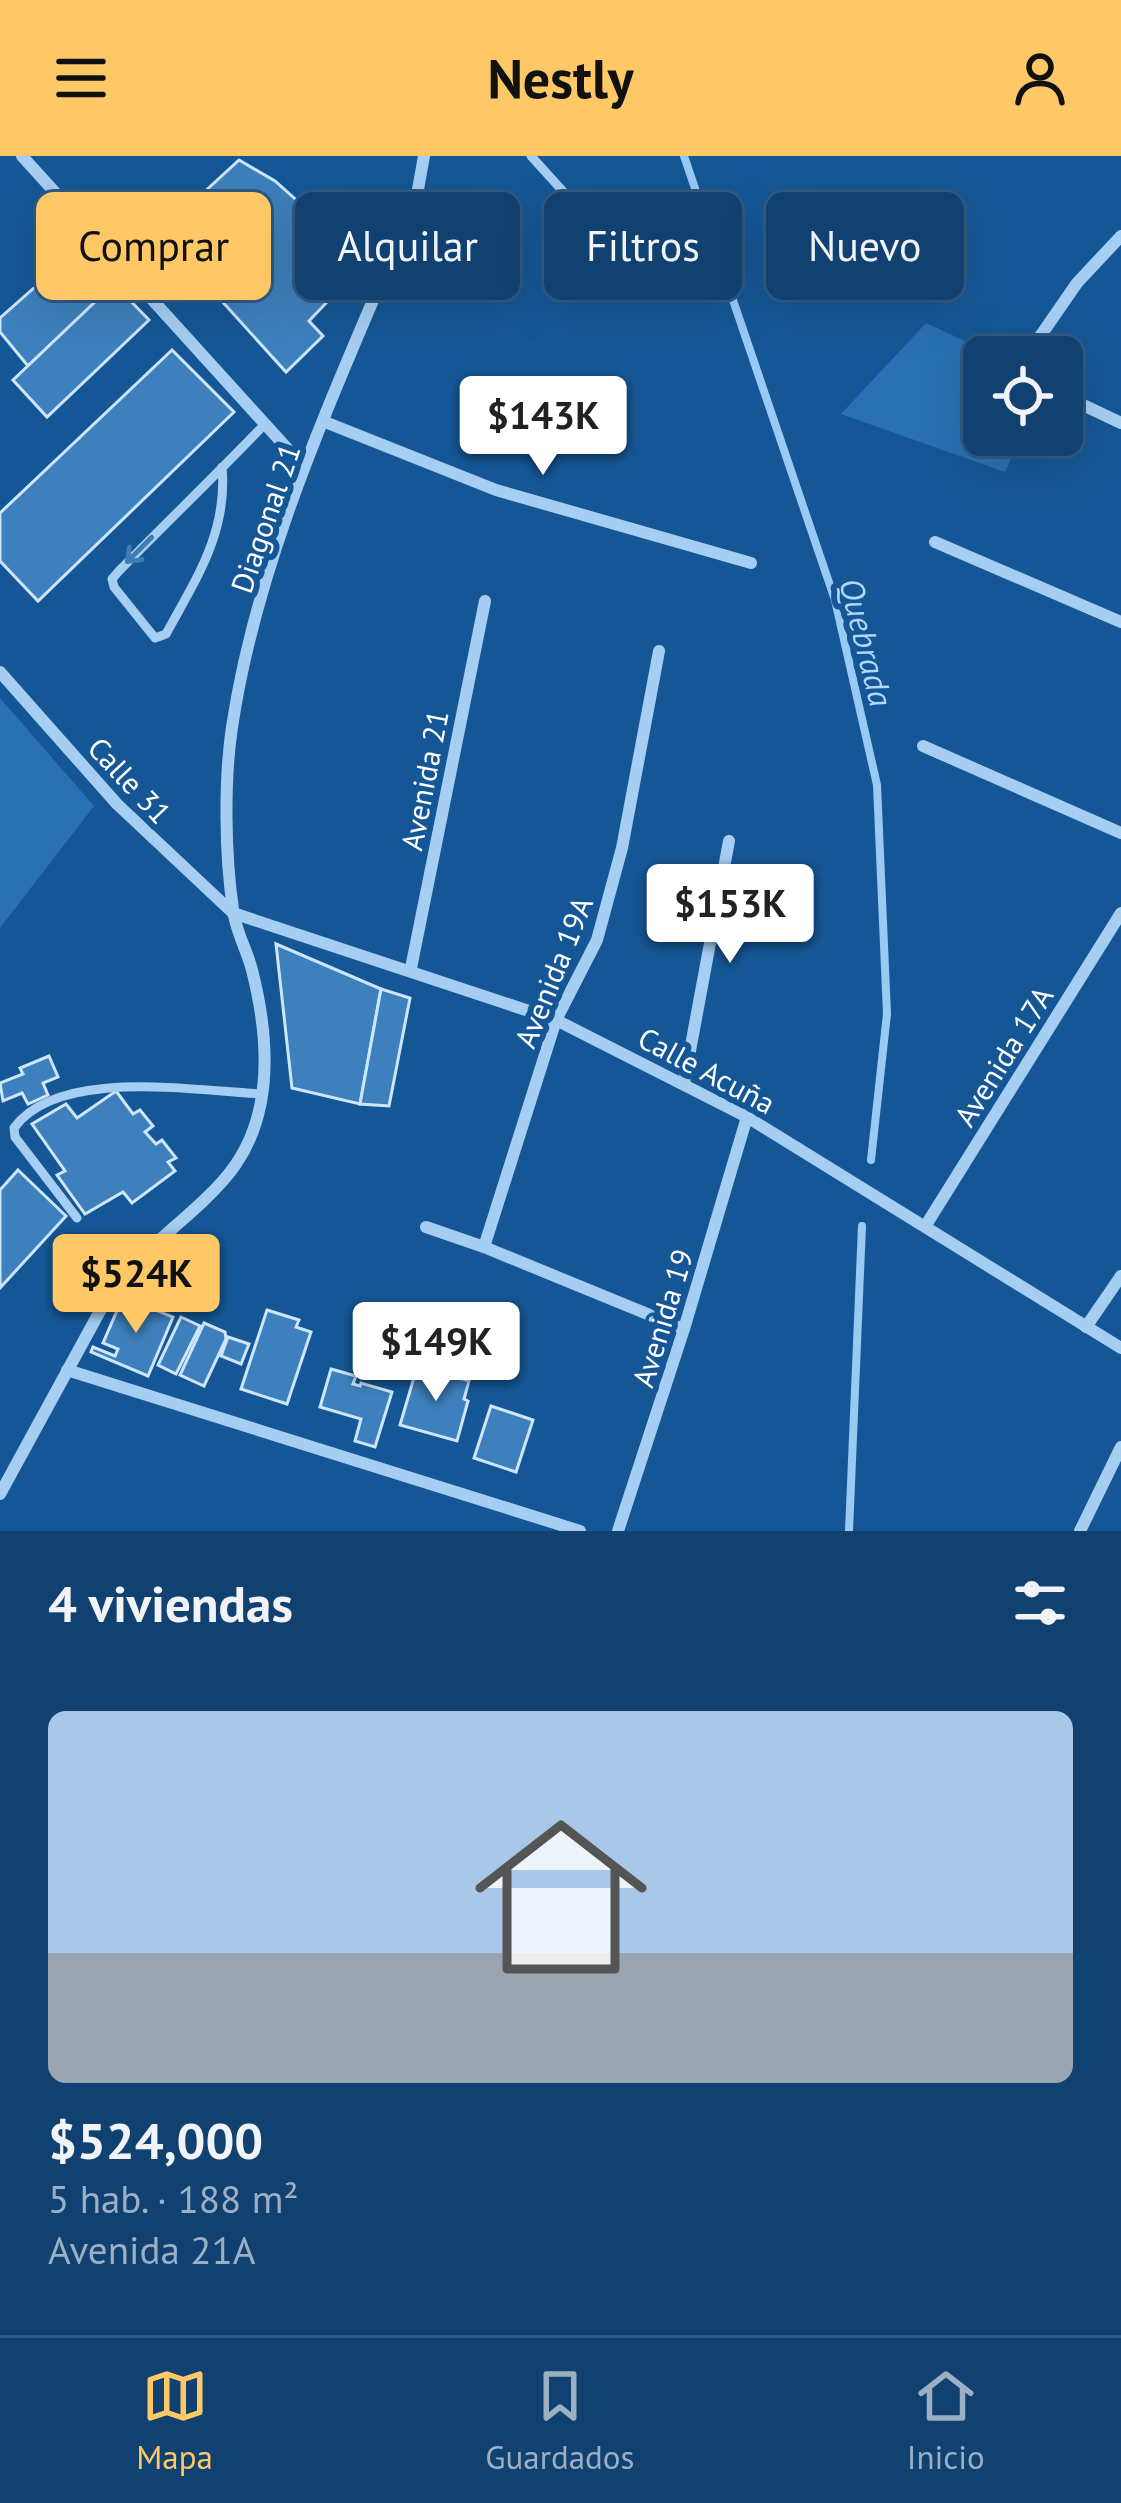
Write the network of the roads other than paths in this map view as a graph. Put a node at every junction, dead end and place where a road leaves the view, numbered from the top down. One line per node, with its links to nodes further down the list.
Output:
1 (22, 156): 10 (street)
2 (424, 156): 8 (street, Diagonal 21)
3 (531, 156): 4 (lane)
4 (564, 192)
5 (1121, 236): 6 (street)
6 (1040, 336)
7 (1083, 405): 9 (street)
8 (325, 422): 12 (street, Diagonal 21); 14 (street)
9 (1121, 423)
10 (265, 424): 11 (lane); 12 (street)
11 (222, 467): 11 (lane, one-way to 11)
12 (304, 467): 22 (street, Diagonal 21)
13 (934, 542): 16 (street)
14 (752, 562)
15 (485, 601): 24 (street, Avenida 21)
16 (1121, 622)
17 (658, 651): 25 (street, Avenida 19A)
18 (0, 672): 22 (street, Calle 31)
19 (923, 746): 20 (street)
20 (1121, 833)
21 (729, 841): 26 (street)
22 (233, 913): 24 (street, Calle Acuña); 27 (street)
23 (1121, 913): 30 (street, Avenida 17A)
24 (411, 968): 25 (street, Calle Acuña)
25 (556, 1020): 26 (street, Calle Acuña); 32 (street, Avenida 19A)
26 (684, 1083): 28 (street, Calle Acuña)
27 (263, 1094): 29 (lane); 37 (street)
28 (747, 1117): 30 (street, Calle Acuña); 35 (street, Avenida 19)
29 (77, 1218)
30 (926, 1225): 34 (street, Calle Acuña)
31 (426, 1228): 32 (street)
32 (484, 1246): 35 (street)
33 (1121, 1276): 34 (street)
34 (1086, 1327): 36 (street, Calle Acuña)
35 (685, 1329): 41 (street, Avenida 19)
36 (1121, 1348)
37 (67, 1370): 39 (street); 40 (street)
38 (1121, 1447): 42 (street)
39 (0, 1494)
40 (580, 1531)
41 (618, 1531)
42 (1081, 1531)

